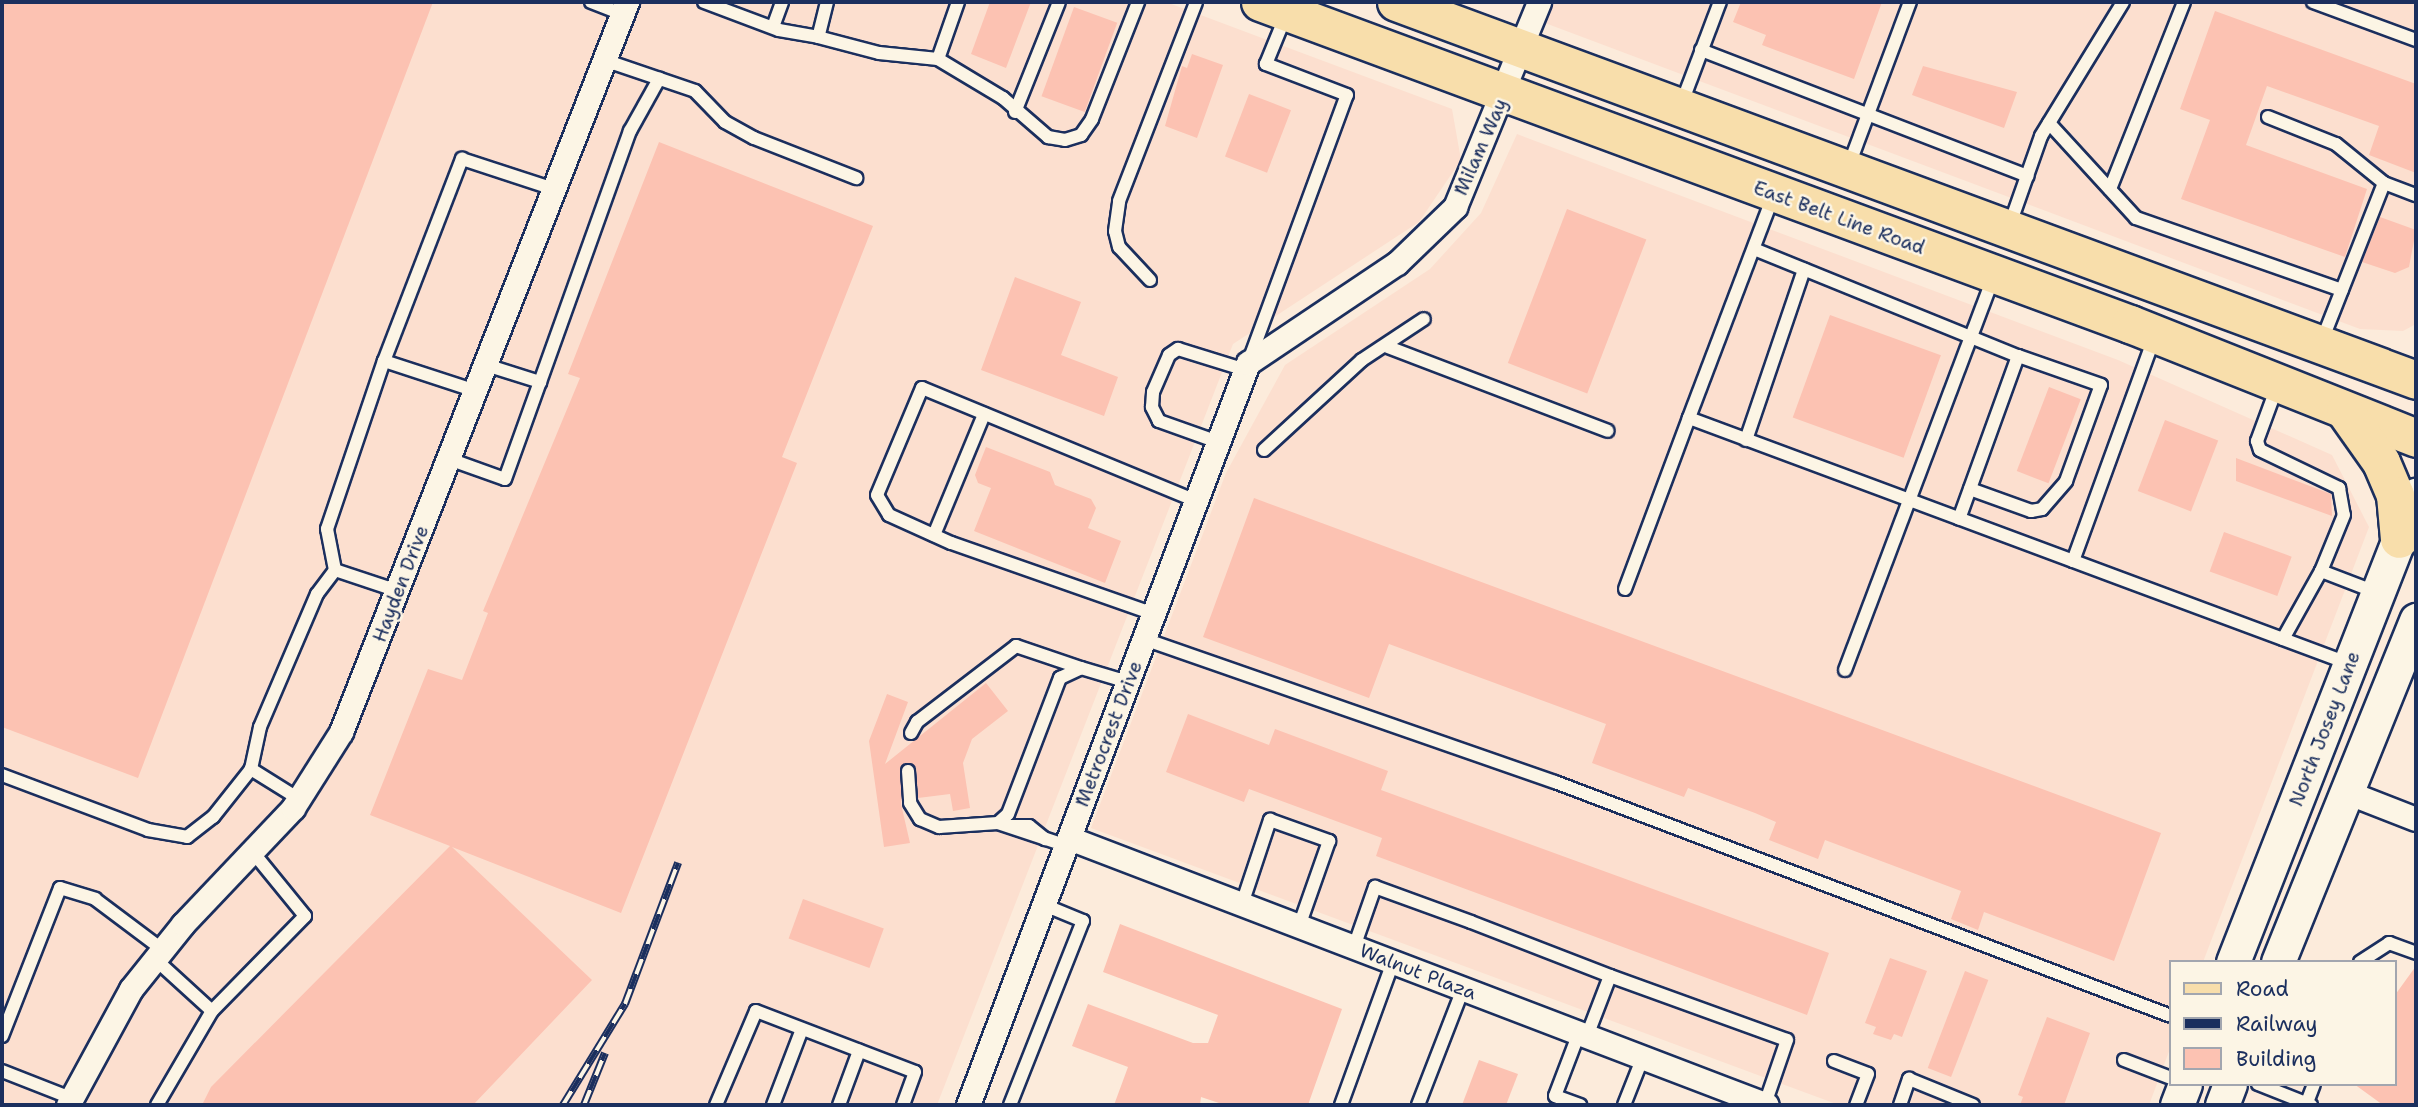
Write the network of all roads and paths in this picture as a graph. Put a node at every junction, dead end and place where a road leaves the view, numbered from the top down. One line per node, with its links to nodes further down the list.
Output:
1 (591, 2): 18 (lane)
2 (704, 2): 19 (lane)
3 (782, 2): 19 (lane)
4 (827, 2): 20 (lane)
5 (958, 2): 24 (lane)
6 (1059, 2): 29 (lane)
7 (1138, 2): 29 (lane)
8 (1196, 2): 45 (lane)
9 (1396, 2): 22 (main road)
10 (1539, 2): 22 (street, Milam Way)
11 (1720, 2): 23 (lane)
12 (1910, 2): 30 (lane)
13 (2123, 2): 32 (lane)
14 (2184, 2): 38 (lane)
15 (2313, 2): 17 (lane)
16 (1274, 7): 27 (main road, East Belt Line Road); 57 (lane)
17 (2343, 7): 21 (lane)
18 (625, 8): 25 (street, Hayden Drive)
19 (773, 27): 20 (lane)
20 (818, 37): 24 (lane)
21 (2416, 40)
22 (1522, 48): 27 (street, Milam Way); 28 (main road)
23 (1702, 50): 28 (lane); 30 (lane)
24 (938, 59): 29 (lane)
25 (604, 60): 26 (lane); 37 (street, Hayden Drive)
26 (659, 79): 35 (lane); 59 (lane)
27 (1505, 93): 39 (main road, East Belt Line Road); 57 (street, Milam Way)
28 (1681, 106): 33 (main road)
29 (1015, 112)
30 (1868, 115): 33 (lane); 34 (lane)
31 (2268, 117): 36 (lane)
32 (2049, 123): 34 (lane); 38 (lane)
33 (1848, 167): 41 (main road)
34 (2027, 176): 41 (lane)
35 (856, 178)
36 (2384, 183): 40 (lane); 46 (lane)
37 (554, 189): 55 (lane); 56 (street, Hayden Drive)
38 (2110, 189): 46 (lane)
39 (1774, 193): 41 (main road); 42 (lane); 44 (main road, East Belt Line Road)
40 (2416, 195)
41 (2009, 227): 48 (main road)
42 (1754, 249): 43 (lane); 64 (lane)
43 (1804, 270): 49 (lane); 67 (lane)
44 (1994, 275): 48 (main road); 49 (lane); 50 (main road, East Belt Line Road)
45 (1150, 280)
46 (2342, 290): 52 (lane)
47 (1424, 319): 51 (lane)
48 (2256, 319): 52 (main road)
49 (1972, 335): 54 (lane); 73 (lane)
50 (2155, 335): 60 (main road, East Belt Line Road); 78 (lane)
51 (1388, 347): 65 (lane); 69 (lane)
52 (2329, 347): 53 (main road); 58 (main road)
53 (2416, 351)
54 (2018, 356): 71 (lane); 71 (lane)
55 (384, 361): 61 (lane); 79 (lane)
56 (486, 365): 59 (lane); 61 (street, Hayden Drive)
57 (1247, 366): 68 (street, Metrocrest Drive); 68 (lane)
58 (2416, 380)
59 (540, 382): 70 (lane)
60 (2278, 384): 62 (main road, East Belt Line Road); 80 (lane)
61 (476, 391): 70 (street, Hayden Drive)
62 (2345, 411): 66 (main road, East Belt Line Road); 77 (main road)
63 (984, 414): 74 (lane); 76 (lane); 76 (lane)
64 (1689, 418): 67 (lane); 81 (lane)
65 (1608, 431)
66 (2416, 438)
67 (1746, 440): 73 (lane)
68 (1218, 442): 74 (street, Metrocrest Drive)
69 (1264, 450)
70 (449, 459): 82 (street, Hayden Drive)
71 (1970, 489): 75 (lane)
72 (2416, 495): 77 (main road, North Josey Lane)
73 (1909, 500): 75 (lane); 90 (lane)
74 (1196, 501): 84 (street, Metrocrest Drive)
75 (1959, 519): 78 (lane)
76 (934, 535): 84 (lane)
77 (2399, 539): 83 (main road, North Josey Lane)
78 (2073, 561): 87 (lane)
79 (335, 570): 82 (lane); 93 (lane)
80 (2321, 571): 83 (lane); 87 (lane)
81 (1625, 589)
82 (398, 591): 97 (street, Hayden Drive)
83 (2378, 593): 88 (main road, North Josey Lane)
84 (1154, 614): 86 (street, Metrocrest Drive)
85 (2416, 620): 96 (main road, North Josey Lane)
86 (1144, 639): 91 (street, Metrocrest Drive); 115 (lane)
87 (2283, 639): 88 (lane)
88 (2350, 664): 108 (main road, North Josey Lane)
89 (1081, 668): 91 (lane); 92 (lane); 99 (lane)
90 (1845, 670)
91 (1128, 682): 100 (street, Metrocrest Drive)
92 (911, 733)
93 (251, 769): 95 (lane); 97 (lane)
94 (908, 771): 99 (lane)
95 (2, 775)
96 (2344, 791): 98 (street); 109 (main road, North Josey Lane)
97 (299, 799): 101 (street, Hayden Drive)
98 (2416, 819)
99 (1004, 825): 100 (lane)
100 (1060, 841): 102 (street, Walnut Plaza); 103 (street, Metrocrest Drive)
101 (252, 851): 107 (street, Hayden Drive); 114 (lane)
102 (1242, 904): 104 (street, Walnut Plaza); 104 (lane)
103 (1044, 905): 137 (street, Metrocrest Drive); 138 (lane)
104 (1299, 926): 105 (street, Walnut Plaza)
105 (1354, 947): 111 (street, Walnut Plaza); 112 (lane)
106 (2416, 953): 110 (lane)
107 (159, 954): 114 (lane); 118 (lane); 129 (street, Hayden Drive)
108 (2234, 960)
109 (2279, 960)
110 (2363, 960)
111 (1392, 962): 113 (street, Walnut Plaza); 139 (lane)
112 (1610, 976): 117 (lane); 130 (lane)
113 (1463, 989): 117 (street, Walnut Plaza); 140 (lane)
114 (212, 1011): 132 (lane)
115 (2170, 1016)
116 (803, 1029): 119 (lane); 133 (lane); 134 (lane)
117 (1583, 1035): 120 (street, Walnut Plaza); 141 (lane)
118 (2, 1036)
119 (859, 1051): 135 (lane); 136 (lane)
120 (1643, 1058): 130 (street, Walnut Plaza); 142 (lane)
121 (2124, 1060): 124 (lane)
122 (1834, 1061): 143 (lane)
123 (2, 1071): 129 (lane)
124 (2170, 1078)
125 (2184, 1086): 146 (main road)
126 (2229, 1086): 147 (main road)
127 (2263, 1086): 131 (lane)
128 (2313, 1086): 131 (lane)
129 (70, 1102)
130 (1761, 1104)
131 (2308, 1104)
132 (157, 1105)
133 (716, 1105)
134 (773, 1105)
135 (839, 1105)
136 (903, 1105)
137 (968, 1105)
138 (1010, 1105)
139 (1341, 1105)
140 (1418, 1105)
141 (1580, 1105)
142 (1624, 1105)
143 (1856, 1105)
144 (1900, 1105): 145 (lane)
145 (1973, 1105)
146 (2177, 1105)
147 (2222, 1105)

